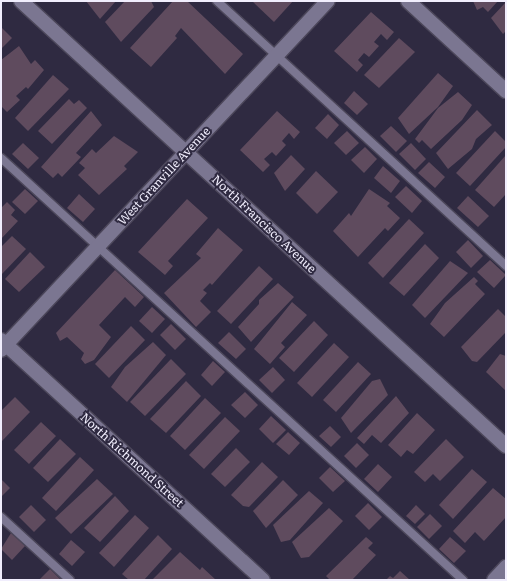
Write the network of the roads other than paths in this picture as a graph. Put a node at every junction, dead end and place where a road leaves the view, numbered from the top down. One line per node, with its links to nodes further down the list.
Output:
1 (21, 1): 7 (street, North Francisco Avenue)
2 (217, 1): 5 (lane)
3 (328, 1): 5 (street, West Granville Avenue)
4 (408, 1): 6 (street)
5 (276, 56): 7 (street, West Granville Avenue); 10 (lane)
6 (506, 91)
7 (186, 153): 9 (street, West Granville Avenue); 12 (street, North Francisco Avenue)
8 (1, 158): 9 (lane)
9 (98, 247): 11 (street, West Granville Avenue); 17 (lane)
10 (506, 266)
11 (3, 345): 16 (street, North Richmond Street)
12 (506, 446)
13 (1, 517): 15 (lane)
14 (506, 567): 18 (street)
15 (70, 580)
16 (263, 580)
17 (463, 580)
18 (494, 580)

